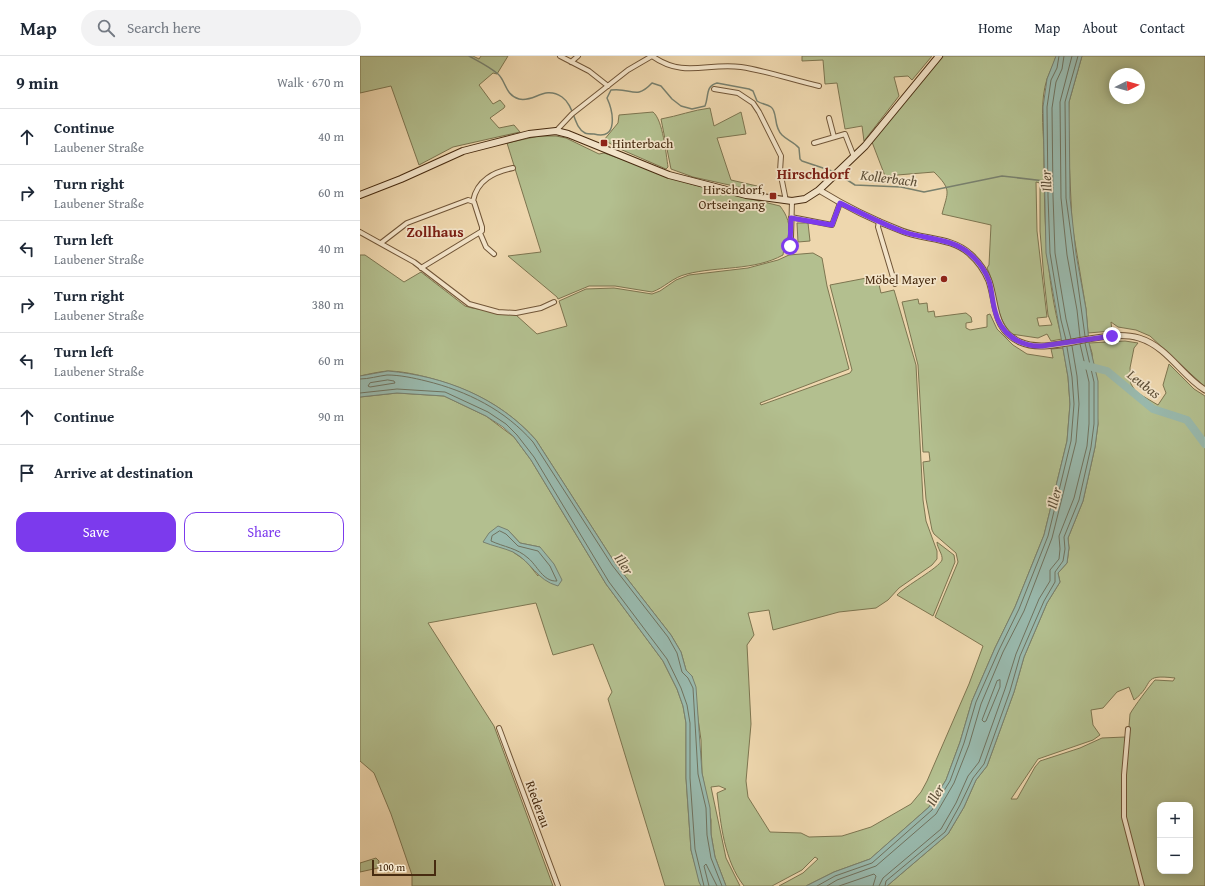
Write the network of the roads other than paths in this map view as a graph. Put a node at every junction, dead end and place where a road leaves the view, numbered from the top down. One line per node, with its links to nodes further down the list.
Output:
1 (560, 56): 5 (street)
2 (578, 56): 5 (street)
3 (652, 56): 6 (street); 7 (street)
4 (939, 56): 13 (main road)
5 (570, 62): 6 (street)
6 (608, 86): 10 (street)
7 (818, 86)
8 (714, 89): 18 (street)
9 (829, 118): 11 (street)
10 (556, 131): 16 (main road); 18 (main road)
11 (834, 137): 12 (street); 13 (street)
12 (814, 143)
13 (854, 156): 15 (main road)
14 (513, 168): 17 (street)
15 (819, 190): 18 (main road); 19 (street)
16 (360, 194)
17 (473, 201): 23 (street); 24 (street)
18 (789, 201): 20 (street)
19 (840, 203): 20 (street); 21 (street)
20 (791, 218): 25 (street)
21 (879, 221): 28 (street); 30 (street)
22 (360, 232): 24 (street)
23 (480, 232): 26 (street); 27 (street)
24 (381, 243): 27 (street)
25 (788, 251)
26 (494, 254)
27 (421, 268): 29 (street)
28 (895, 284)
29 (554, 302)
30 (1205, 390)
31 (499, 728): 33 (street, Riederau)
32 (1128, 729): 34 (street)
33 (558, 886)
34 (1142, 886)

